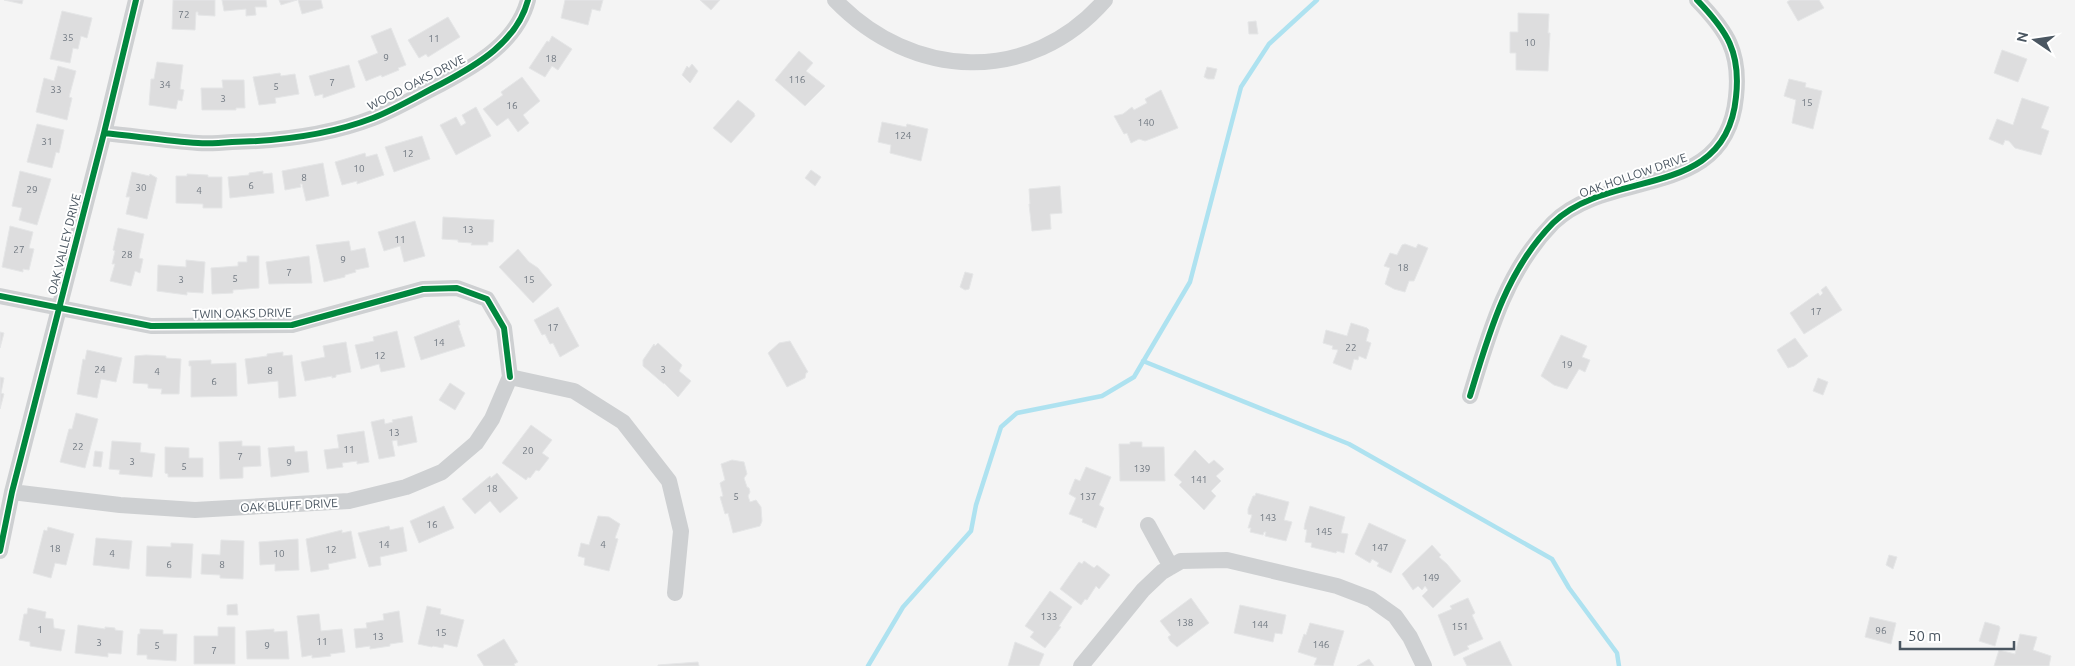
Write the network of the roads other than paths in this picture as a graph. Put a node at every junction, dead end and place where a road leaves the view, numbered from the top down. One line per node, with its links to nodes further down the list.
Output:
1 (136, 0): 6 (street, OAK VALLEY DRIVE)
2 (528, 0): 6 (street, WOOD OAKS DRIVE)
3 (836, 0): 4 (street)
4 (1104, 0)
5 (1697, 0): 10 (street, OAK HOLLOW DRIVE)
6 (104, 133): 8 (street, OAK VALLEY DRIVE)
7 (0, 296): 8 (street, TWIN OAKS DRIVE)
8 (59, 309): 9 (street, TWIN OAKS DRIVE); 11 (street, OAK VALLEY DRIVE)
9 (510, 377): 11 (street, OAK BLUFF DRIVE); 15 (street)
10 (1470, 396)
11 (12, 492): 13 (street, OAK VALLEY DRIVE)
12 (1148, 525): 14 (street)
13 (0, 551)
14 (1172, 567): 16 (street); 17 (street)
15 (675, 594)
16 (1081, 666)
17 (1424, 666)

